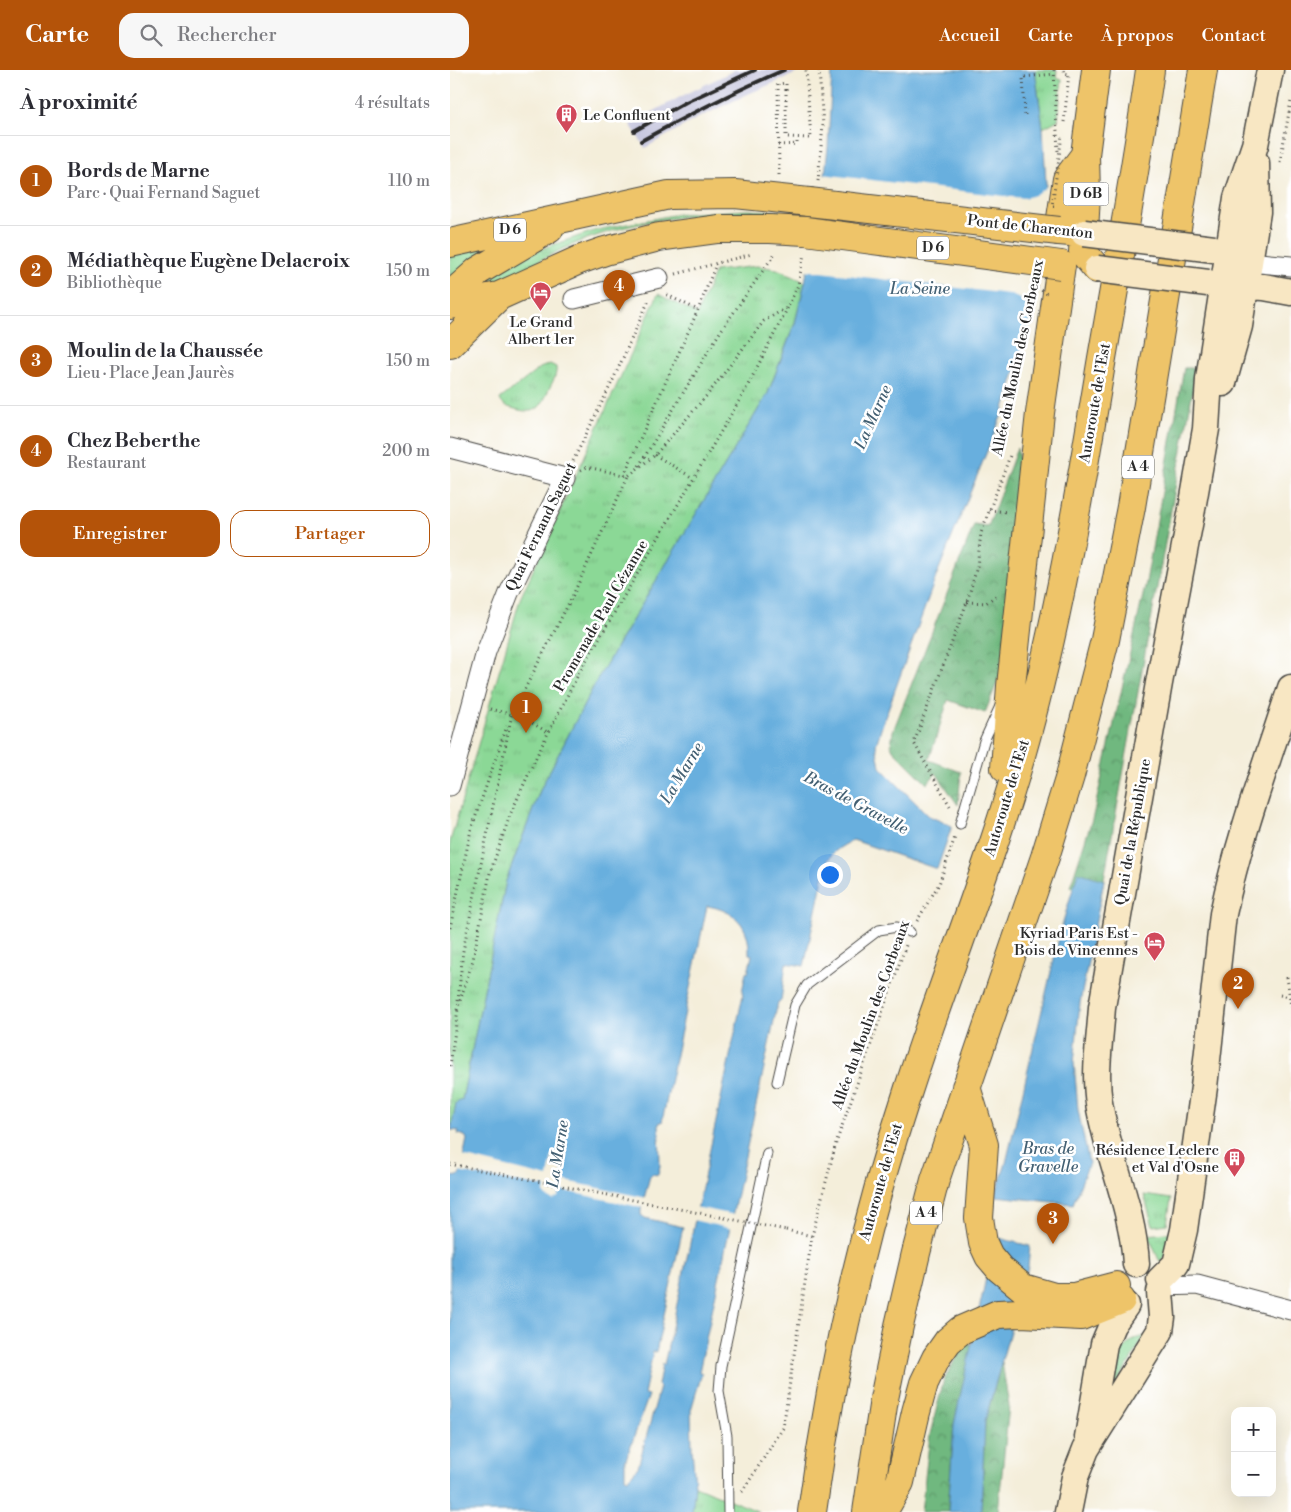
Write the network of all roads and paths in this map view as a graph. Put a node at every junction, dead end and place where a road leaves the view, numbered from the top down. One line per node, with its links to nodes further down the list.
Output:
1 (806, 70): 11 (path)
2 (1064, 70): 12 (path)
3 (1096, 70): 12 (main road, D 6B)
4 (1142, 70): 9 (main road)
5 (1150, 70): 9 (main road, Autoroute de l’Est)
6 (1203, 70): 60 (main road, A 4)
7 (1270, 70): 20 (main road, Quai de la République)
8 (1054, 74): 10 (path)
9 (1145, 103): 50 (main road, Autoroute de l’Est)
10 (1025, 115)
11 (797, 138): 13 (path); 13 (path)
12 (1078, 143): 17 (main road, D 6B); 17 (path, bridge)
13 (778, 145): 14 (path)
14 (779, 175)
15 (570, 217): 16 (main road, D 6); 17 (main road, Pont de Charenton / D 6, bridge); 28 (main road)
16 (450, 243)
17 (1074, 243): 20 (main road, Pont de Charenton, bridge); 25 (main road, Pont de Charenton, bridge); 29 (main road, Pont de Charenton / D 6, bridge); 43 (main road)
18 (778, 250): 39 (path)
19 (753, 254): 21 (path)
20 (1231, 254): 22 (street); 25 (main road, Quai de la République)
21 (716, 263): 23 (path); 34 (path, Promenade Paul Cézanne)
22 (1291, 266)
23 (657, 283): 30 (street); 34 (path); 41 (path, Quai Fernand Saguet)
24 (798, 285): 33 (path, Promenade Paul Cézanne)
25 (1226, 285): 27 (main road, Pont de Charenton); 64 (main road, Quai de la République)
26 (1046, 292): 31 (path, Allée du Moulin des Corbeaux)
27 (1291, 292)
28 (450, 296)
29 (499, 296): 32 (main road, D 6); 35 (main road)
30 (574, 299)
31 (1044, 301)
32 (450, 305)
33 (788, 307): 38 (path); 42 (path, Promenade Paul Cézanne)
34 (698, 310): 40 (path, Promenade Paul Cézanne)
35 (450, 344)
36 (1014, 446): 49 (path, Allée du Moulin des Corbeaux)
37 (450, 448): 41 (street)
38 (655, 455): 39 (path); 42 (path)
39 (639, 467): 40 (path)
40 (626, 475): 41 (path); 46 (path, Promenade Paul Cézanne)
41 (565, 478): 48 (street, Quai Fernand Saguet)
42 (694, 478): 47 (path, Promenade Paul Cézanne)
43 (1011, 686): 49 (lane); 50 (main road)
44 (1291, 688): 65 (main road)
45 (484, 708): 46 (path)
46 (512, 714): 47 (path); 51 (path); 57 (path, Promenade Paul Cézanne)
47 (549, 733): 57 (path, Promenade Paul Cézanne)
48 (450, 786)
49 (960, 824): 52 (path, Allée du Moulin des Corbeaux)
50 (999, 830): 71 (main road, Autoroute de l’Est)
51 (450, 927)
52 (910, 932): 59 (lane); 63 (path, Allée du Moulin des Corbeaux)
53 (1287, 977): 55 (path)
54 (1280, 995): 55 (path)
55 (1290, 997): 56 (path)
56 (1291, 1007)
57 (458, 1010): 58 (path, Promenade Paul Cézanne)
58 (450, 1066)
59 (777, 1082)
60 (966, 1087): 66 (main road); 72 (main road, A 4)
61 (767, 1153): 70 (lane)
62 (450, 1164): 63 (path, bridge)
63 (812, 1236): 69 (path, Allée du Moulin des Corbeaux)
64 (1136, 1264): 65 (main road); 66 (main road)
65 (1160, 1286): 66 (main road); 67 (street); 68 (main road)
66 (1121, 1297): 68 (main road); 73 (main road)
67 (1291, 1310)
68 (1086, 1449): 74 (main road)
69 (739, 1497)
70 (728, 1512)
71 (812, 1512)
72 (867, 1512)
73 (882, 1512)
74 (1068, 1512)

